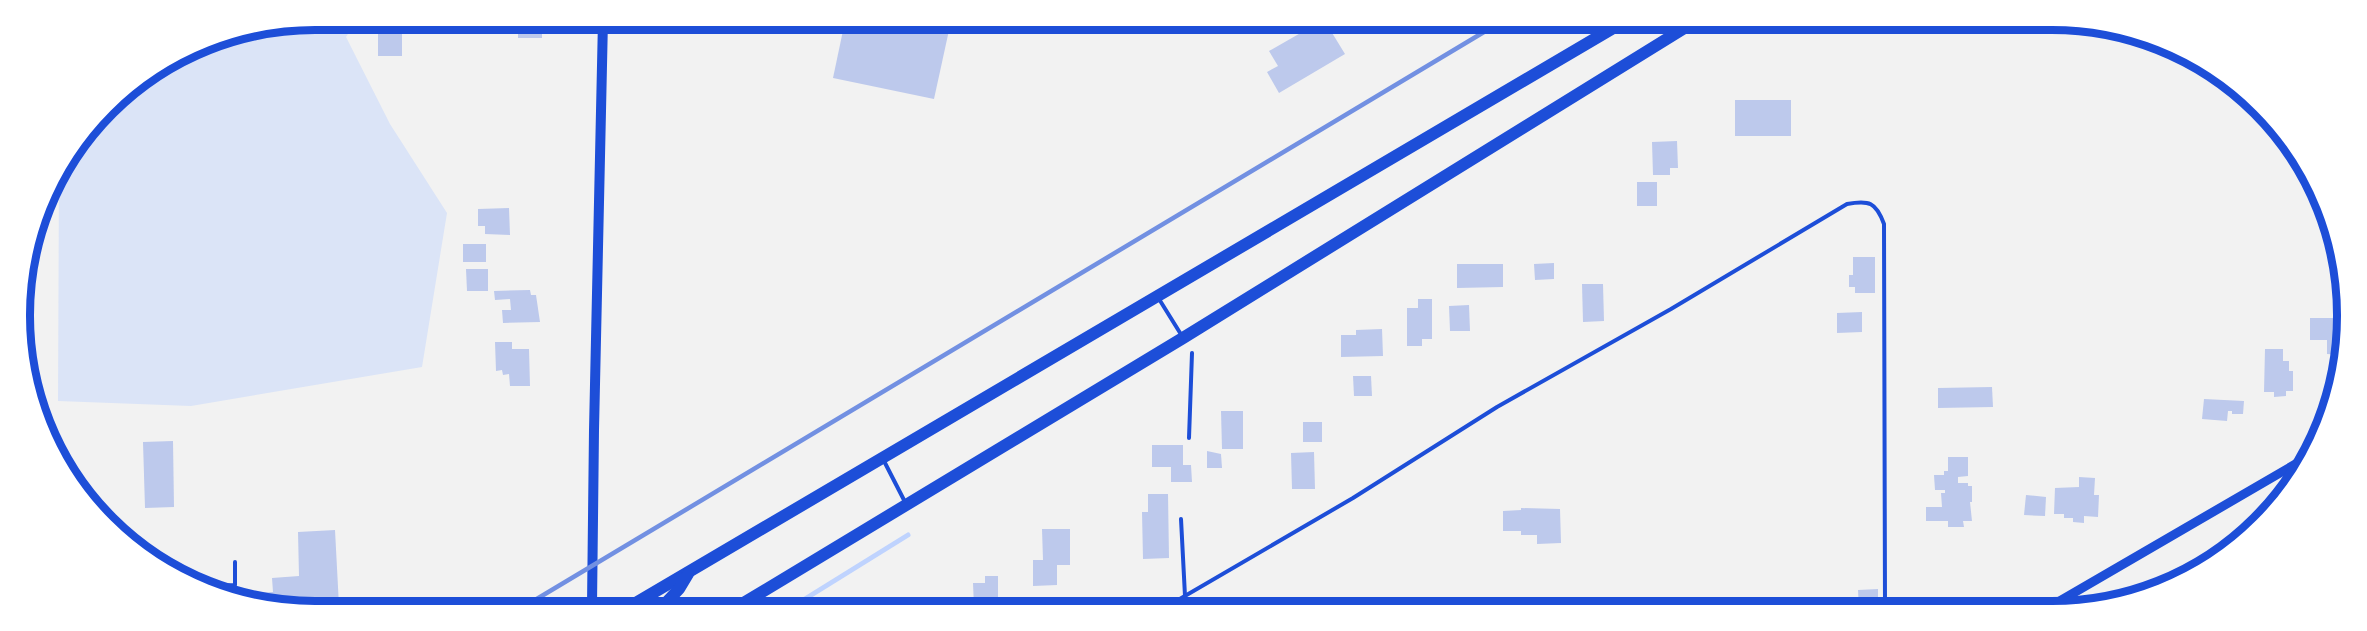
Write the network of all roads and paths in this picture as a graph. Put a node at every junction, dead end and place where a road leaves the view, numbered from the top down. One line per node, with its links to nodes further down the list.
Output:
1 (603, 30): 16 (main road)
2 (1610, 30): 4 (main road)
3 (1681, 30): 5 (main road)
4 (1157, 296): 5 (lane); 8 (main road)
5 (1183, 338): 10 (main road)
6 (1192, 352): 7 (lane)
7 (1189, 438)
8 (882, 458): 10 (lane); 13 (main road)
9 (2295, 464): 22 (street)
10 (906, 505): 19 (main road)
11 (1181, 519): 15 (lane)
12 (235, 562): 14 (lane)
13 (691, 570): 17 (main road); 18 (main road)
14 (222, 585)
15 (1185, 596): 20 (lane); 21 (lane)
16 (592, 601)
17 (638, 601)
18 (668, 601)
19 (747, 601)
20 (1177, 601)
21 (1885, 601)
22 (2061, 601)

